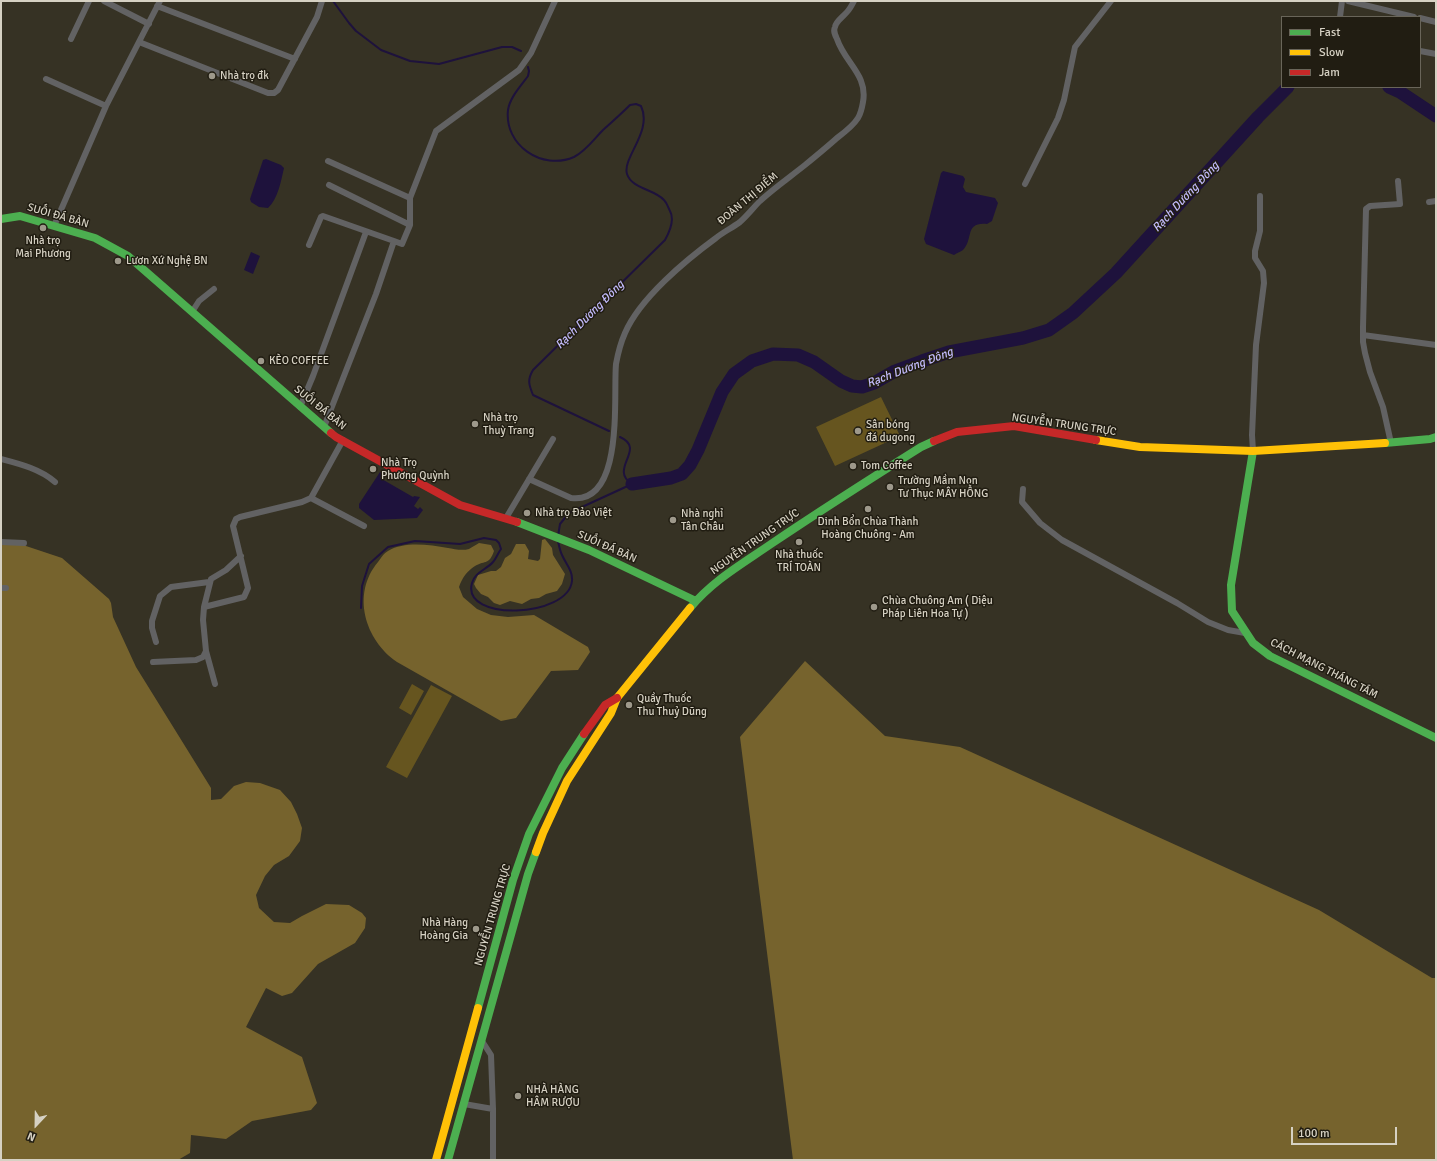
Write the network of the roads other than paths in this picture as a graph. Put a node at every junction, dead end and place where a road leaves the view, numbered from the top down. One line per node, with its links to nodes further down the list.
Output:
1 (89, 1): 15 (street)
2 (104, 1): 14 (street)
3 (322, 1): 19 (street)
4 (555, 1): 27 (street)
5 (854, 1): 46 (street, ĐOÀN THỊ ĐIỂM)
6 (1111, 1): 24 (street)
7 (1342, 1): 10 (street)
8 (1348, 1): 11 (street)
9 (159, 3): 14 (street); 19 (street)
10 (1340, 16)
11 (1410, 16)
12 (1421, 18): 13 (street)
13 (1436, 22)
14 (148, 24): 16 (street)
15 (71, 39)
16 (140, 42): 19 (street); 21 (street)
17 (1421, 50): 18 (street)
18 (1436, 54)
19 (295, 59)
20 (46, 79): 21 (street)
21 (106, 106): 30 (street)
22 (328, 161): 27 (street)
23 (1398, 181): 36 (street)
24 (1025, 184)
25 (329, 185): 29 (street)
26 (1260, 196): 44 (street)
27 (410, 198): 29 (street)
28 (1, 219): 30 (main road, SUỐI ĐÁ BÀN)
29 (410, 225): 32 (street)
30 (54, 226): 35 (main road, SUỐI ĐÁ BÀN)
31 (366, 232): 32 (street); 33 (street); 38 (street)
32 (394, 241): 39 (street)
33 (309, 245)
34 (214, 289): 35 (street)
35 (192, 312): 38 (main road, SUỐI ĐÁ BÀN)
36 (1363, 335): 37 (street); 43 (street)
37 (1436, 345)
38 (300, 407): 39 (main road, SUỐI ĐÁ BÀN)
39 (324, 428): 42 (main road, SUỐI ĐÁ BÀN)
40 (1436, 436): 43 (main road, NGUYỄN TRUNG TRỰC)
41 (553, 439): 46 (street)
42 (343, 440): 49 (street); 50 (main road, SUỐI ĐÁ BÀN)
43 (1391, 443): 44 (main road, NGUYỄN TRUNG TRỰC)
44 (1252, 451): 56 (main road, NGUYỄN TRUNG TRỰC); 58 (main road, CÁCH MẠNG THÁNG TÁM)
45 (1, 459): 47 (street)
46 (529, 479): 50 (street)
47 (55, 482)
48 (1023, 489): 58 (street)
49 (311, 498): 51 (street); 54 (street)
50 (506, 518): 56 (main road, SUỐI ĐÁ BÀN)
51 (364, 526)
52 (1, 542): 53 (street)
53 (24, 543)
54 (240, 556): 55 (street); 57 (street)
55 (209, 582): 57 (street); 59 (street)
56 (696, 602): 63 (main road, NGUYỄN TRUNG TRỰC)
57 (204, 607): 60 (street)
58 (1245, 633): 64 (main road, CÁCH MẠNG THÁNG TÁM)
59 (156, 642)
60 (206, 651): 61 (street); 62 (street)
61 (153, 662)
62 (215, 684)
63 (617, 698): 65 (main road, NGUYỄN TRUNG TRỰC); 66 (main road, NGUYỄN TRUNG TRỰC)
64 (1436, 738)
65 (482, 1041): 67 (main road, NGUYỄN TRUNG TRỰC); 68 (street)
66 (453, 1103): 67 (main road); 69 (main road, NGUYỄN TRUNG TRỰC)
67 (464, 1104): 68 (street); 70 (main road, NGUYỄN TRUNG TRỰC)
68 (493, 1109): 71 (street)
69 (436, 1160)
70 (448, 1160)
71 (493, 1160)

